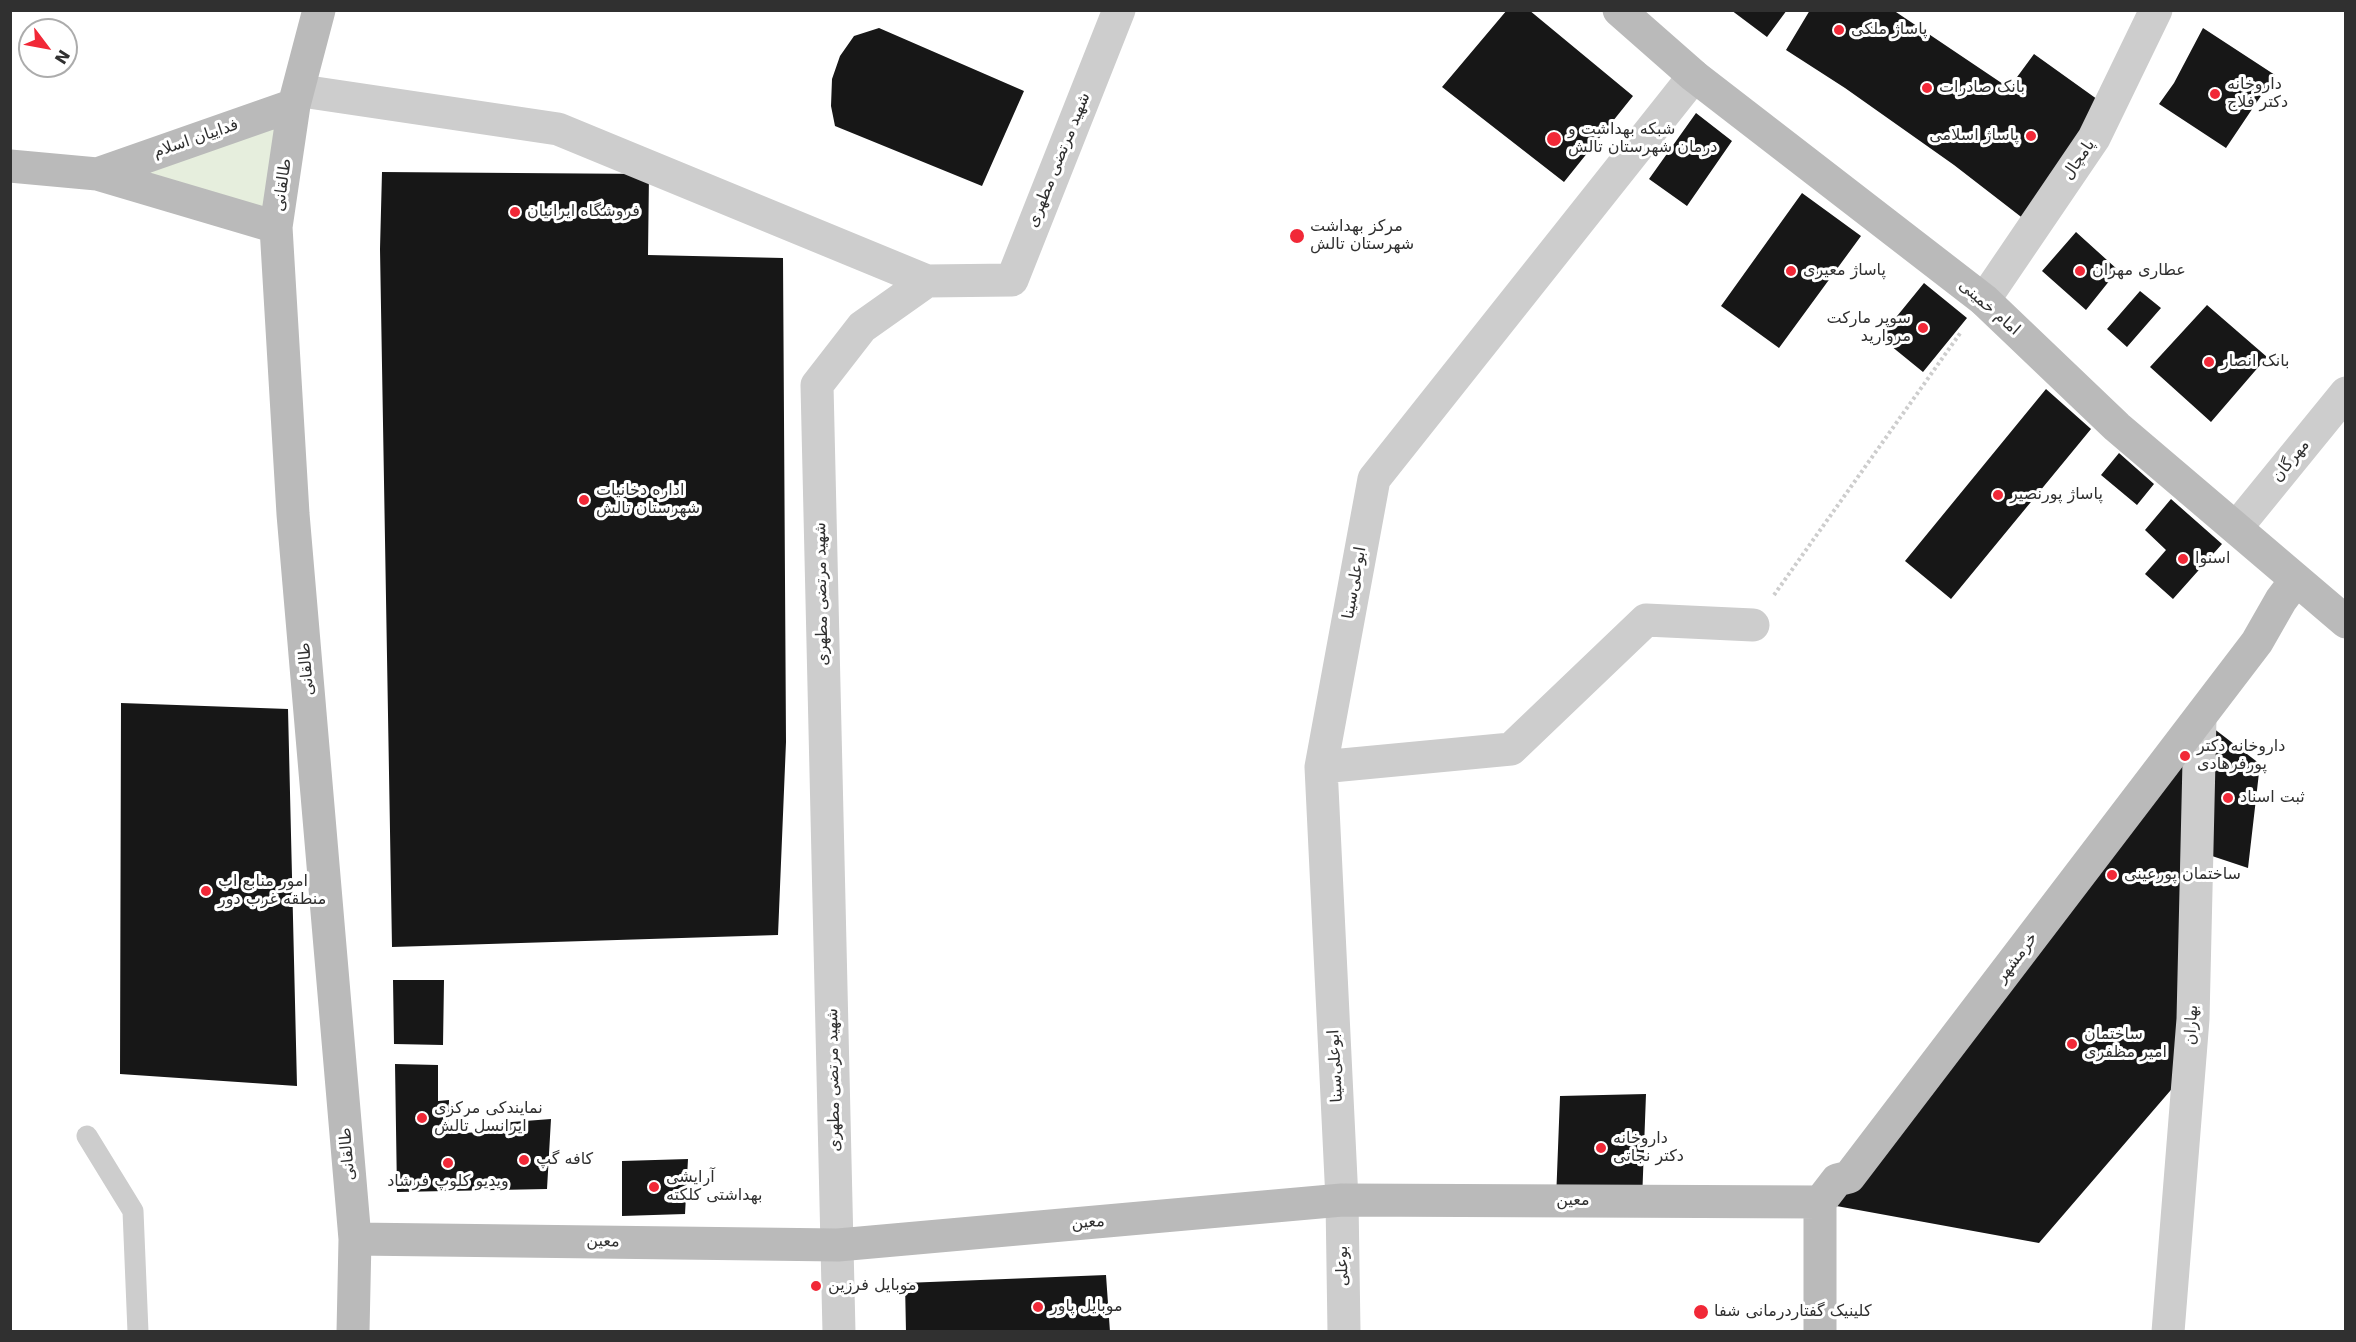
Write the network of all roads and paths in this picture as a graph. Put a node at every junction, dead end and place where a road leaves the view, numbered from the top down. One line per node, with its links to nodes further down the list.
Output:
1 (321, 10): 6 (street, طالقانی)
2 (1119, 10): 10 (street, شهید مرتضی مطهری)
3 (1619, 10): 5 (street, امام خمینی)
4 (2156, 10): 11 (street, پامچال)
5 (1694, 76): 11 (street, امام خمینی); 19 (street, ابوعلی‌سینا)
6 (298, 98): 8 (street, فداییان اسلام); 9 (street, طالقانی); 10 (street); 13 (street)
7 (10, 166): 8 (street, فداییان اسلام)
8 (97, 174): 9 (street, فداییان اسلام)
9 (276, 227): 13 (street, طالقانی)
10 (927, 281): 24 (street, شهید مرتضی مطهری)
11 (1984, 300): 14 (street, امام خمینی); 17 (path)
12 (2346, 393): 14 (street, مهرگان)
13 (293, 514): 23 (street, طالقانی)
14 (2236, 528): 15 (street, امام خمینی)
15 (2288, 590): 16 (street, امام خمینی); 18 (street, خرمشهر); 21 (street, خرمشهر)
16 (2346, 622)
17 (1753, 625): 19 (street)
18 (2200, 717): 21 (street, خرمشهر); 30 (street, بهاران)
19 (1321, 767): 22 (street, ابوعلی‌سینا)
20 (87, 1136): 25 (lane)
21 (1831, 1183): 22 (street, معین); 29 (street)
22 (1342, 1200): 24 (street, معین); 28 (street, بوعلی)
23 (356, 1239): 24 (street, معین); 26 (street, طالقانی)
24 (838, 1245): 27 (street, شهید مرتضی مطهری)
25 (138, 1332)
26 (353, 1332)
27 (839, 1332)
28 (1344, 1332)
29 (1821, 1332)
30 (2168, 1332)

